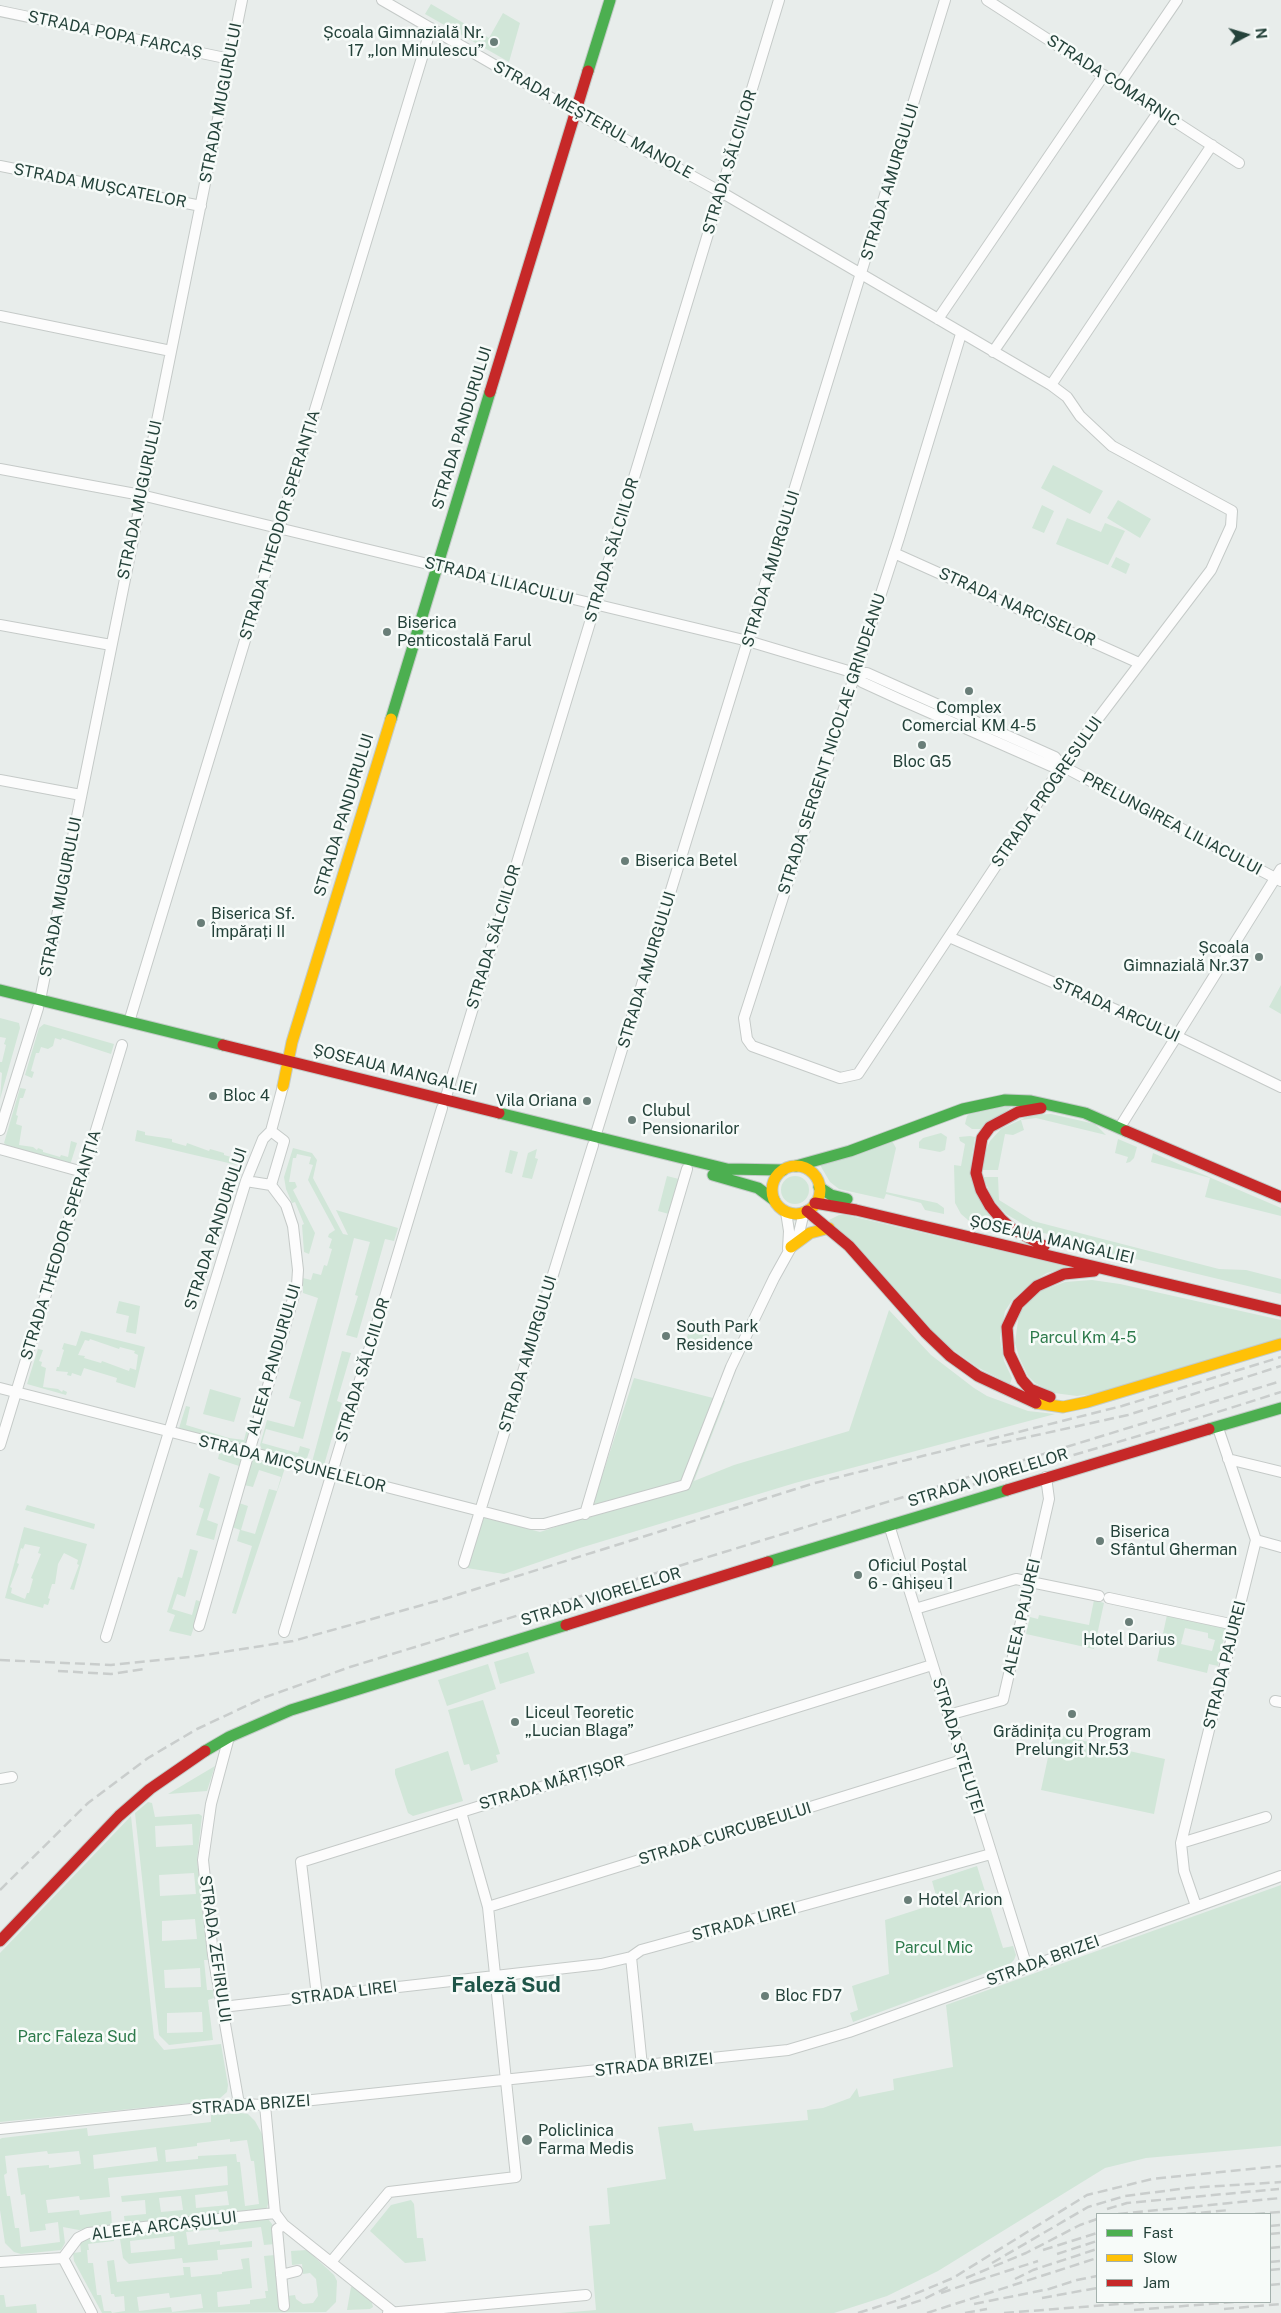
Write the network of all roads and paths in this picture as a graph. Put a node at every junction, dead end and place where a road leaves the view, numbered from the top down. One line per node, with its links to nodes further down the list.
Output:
1 (242, 0): 12 (street, STRADA MUGURULUI)
2 (382, 0): 9 (street, STRADA MEȘTERUL MANOLE)
3 (403, 0): 9 (street)
4 (610, 0): 16 (main road, STRADA PANDURULUI)
5 (779, 0): 20 (street, STRADA SĂLCIILOR)
6 (945, 0): 22 (street, STRADA AMURGULUI)
7 (987, 0): 13 (street, STRADA COMARNIC)
8 (1177, 0): 14 (street)
9 (399, 10): 11 (street, STRADA MEȘTERUL MANOLE)
10 (0, 11): 12 (street, STRADA POPA FARCAȘ)
11 (431, 28): 16 (street, STRADA MEȘTERUL MANOLE); 32 (street, STRADA THEODOR SPERANȚIA)
12 (230, 59): 21 (street, STRADA MUGURULUI)
13 (1104, 75): 14 (street, STRADA COMARNIC); 24 (street)
14 (1119, 85): 15 (street, STRADA COMARNIC)
15 (1159, 111): 17 (street, STRADA COMARNIC); 27 (street)
16 (576, 112): 20 (street, STRADA MEȘTERUL MANOLE); 34 (main road, STRADA PANDURULUI)
17 (1212, 145): 18 (street, STRADA COMARNIC); 28 (street)
18 (1239, 163)
19 (0, 166): 21 (street, STRADA MUȘCATELOR)
20 (722, 192): 22 (street, STRADA MEȘTERUL MANOLE); 35 (street, STRADA SĂLCIILOR)
21 (201, 206): 26 (street, STRADA MUGURULUI)
22 (862, 274): 24 (street, STRADA MEȘTERUL MANOLE); 37 (street, STRADA AMURGULUI)
23 (0, 316): 26 (street)
24 (938, 319): 25 (street, STRADA MEȘTERUL MANOLE)
25 (961, 334): 27 (street, STRADA MEȘTERUL MANOLE); 33 (street, STRADA SERGENT NICOLAE GRINDEANU)
26 (171, 352): 30 (street, STRADA MUGURULUI)
27 (993, 352): 28 (street, STRADA MEȘTERUL MANOLE)
28 (1051, 385): 31 (street, STRADA MEȘTERUL MANOLE)
29 (0, 469): 30 (street, STRADA LILIACULUI)
30 (141, 495): 32 (street, STRADA LILIACULUI); 38 (street, STRADA MUGURULUI)
31 (1232, 511): 39 (street, STRADA PROGRESULUI)
32 (280, 528): 34 (street, STRADA LILIACULUI); 49 (street, STRADA THEODOR SPERANȚIA)
33 (894, 553): 39 (street, STRADA NARCISELOR); 40 (street, STRADA SERGENT NICOLAE GRINDEANU)
34 (437, 566): 35 (street, STRADA LILIACULUI); 52 (main road, STRADA PANDURULUI)
35 (596, 604): 37 (street, STRADA LILIACULUI); 56 (street, STRADA SĂLCIILOR)
36 (0, 625): 38 (street)
37 (748, 641): 40 (street, STRADA LILIACULUI); 61 (street, STRADA AMURGULUI)
38 (111, 645): 43 (street, STRADA MUGURULUI)
39 (1139, 663): 41 (street, STRADA PROGRESULUI)
40 (855, 673): 41 (street, PRELUNGIREA LILIACULUI); 53 (street, STRADA SERGENT NICOLAE GRINDEANU)
41 (1062, 766): 44 (street, PRELUNGIREA LILIACULUI); 45 (street, STRADA PROGRESULUI)
42 (0, 780): 43 (street)
43 (81, 796): 48 (street, STRADA MUGURULUI)
44 (1279, 876): 50 (street)
45 (949, 937): 50 (street, STRADA ARCULUI); 53 (street, STRADA PROGRESULUI)
46 (0, 990): 48 (main road, ȘOSEAUA MANGALIEI)
47 (0, 999): 48 (main road, ȘOSEAUA MANGALIEI)
48 (39, 1004): 49 (main road, ȘOSEAUA MANGALIEI); 52 (main road, ȘOSEAUA MANGALIEI); 59 (street, STRADA MUGURULUI)
49 (129, 1022): 52 (main road, ȘOSEAUA MANGALIEI)
50 (1176, 1036): 55 (street, STRADA ARCULUI); 58 (street)
51 (122, 1045): 66 (street, STRADA THEODOR SPERANȚIA)
52 (287, 1064): 54 (main road, STRADA PANDURULUI); 56 (main road, ȘOSEAUA MANGALIEI)
53 (858, 1074)
54 (283, 1086): 60 (street, STRADA PANDURULUI)
55 (1281, 1086)
56 (444, 1104): 61 (main road, ȘOSEAUA MANGALIEI); 94 (street, STRADA SĂLCIILOR)
57 (1063, 1107): 58 (main road); 63 (main road); 75 (main road)
58 (1120, 1127): 70 (main road)
59 (0, 1130)
60 (271, 1131): 67 (street, STRADA PANDURULUI); 68 (street)
61 (594, 1141): 64 (main road, ȘOSEAUA MANGALIEI); 65 (main road, ȘOSEAUA MANGALIEI); 96 (street, STRADA AMURGULUI)
62 (0, 1149): 66 (street)
63 (796, 1166): 65 (main road); 69 (main road)
64 (688, 1168): 71 (main road, ȘOSEAUA MANGALIEI); 97 (street)
65 (783, 1170): 71 (main road)
66 (83, 1172): 85 (street, STRADA THEODOR SPERANȚIA)
67 (246, 1181): 68 (street); 89 (street, STRADA PANDURULUI)
68 (271, 1185): 91 (street, ALEEA PANDURULUI)
69 (819, 1187): 72 (main road); 75 (main road, ȘOSEAUA MANGALIEI)
70 (1281, 1197)
71 (774, 1200): 73 (main road)
72 (809, 1209): 73 (main road); 74 (main road); 76 (street); 77 (main road, ȘOSEAUA MANGALIEI)
73 (786, 1212): 76 (street)
74 (829, 1228): 76 (main road); 84 (main road)
75 (1044, 1246): 78 (main road, ȘOSEAUA MANGALIEI)
76 (789, 1250): 97 (street, STRADA MICȘUNELELOR)
77 (1132, 1274): 78 (main road, ȘOSEAUA MANGALIEI); 83 (main road)
78 (1228, 1294): 79 (main road, ȘOSEAUA MANGALIEI); 80 (main road, ȘOSEAUA MANGALIEI)
79 (1281, 1303)
80 (1281, 1311)
81 (1279, 1344): 86 (main road)
82 (0, 1388): 85 (street, STRADA MICȘUNELELOR)
83 (1030, 1389): 84 (main road); 86 (main road)
84 (1008, 1391): 86 (main road)
85 (16, 1392): 89 (street, STRADA MICȘUNELELOR); 90 (street, STRADA THEODOR SPERANȚIA)
86 (1087, 1402)
87 (1281, 1408): 88 (main road, STRADA VIORELELOR)
88 (1218, 1428): 92 (street); 95 (main road, STRADA VIORELELOR)
89 (169, 1433): 91 (street, STRADA MICȘUNELELOR); 107 (street, STRADA PANDURULUI)
90 (0, 1445)
91 (248, 1453): 94 (street, STRADA MICȘUNELELOR); 105 (street, ALEEA PANDURULUI)
92 (1228, 1459): 93 (street); 99 (street)
93 (1281, 1472)
94 (331, 1474): 96 (street, STRADA MICȘUNELELOR); 106 (street, STRADA SĂLCIILOR)
95 (1046, 1477): 98 (main road, STRADA VIORELELOR); 102 (street, ALEEA PAJUREI)
96 (480, 1511): 97 (street, STRADA MICȘUNELELOR); 101 (street, STRADA AMURGULUI)
97 (585, 1514)
98 (888, 1525): 103 (street, STRADA STELUȚEI); 110 (main road, STRADA VIORELELOR)
99 (1256, 1540): 100 (street); 104 (street, STRADA PAJUREI)
100 (1281, 1546)
101 (464, 1564)
102 (1030, 1582): 103 (street); 104 (street); 109 (street, ALEEA PAJUREI)
103 (915, 1609): 108 (street, STRADA STELUȚEI)
104 (1235, 1625): 116 (street, STRADA PAJUREI)
105 (199, 1626)
106 (284, 1632)
107 (106, 1637)
108 (932, 1665): 109 (street, STRADA STELUȚEI); 114 (street, STRADA MĂRȚIȘOR)
109 (948, 1715): 111 (street, STRADA STELUȚEI)
110 (229, 1737): 121 (main road, STRADA VIORELELOR); 126 (street, STRADA ZEFIRULUI)
111 (962, 1760): 117 (street, STRADA STELUȚEI); 120 (street, STRADA CURCUBEULUI)
112 (12, 1777): 113 (street)
113 (0, 1779)
114 (461, 1812): 120 (street); 125 (street, STRADA MĂRȚIȘOR)
115 (1266, 1817): 116 (street)
116 (1181, 1844): 119 (street, STRADA PAJUREI)
117 (991, 1854): 122 (street, STRADA LIREI); 123 (street, STRADA STELUȚEI)
118 (1281, 1876): 119 (street, STRADA BRIZEI)
119 (1196, 1906): 123 (street, STRADA BRIZEI)
120 (488, 1908): 124 (street)
121 (0, 1941)
122 (631, 1957): 124 (street, STRADA LIREI); 127 (street)
123 (1027, 1967): 127 (street, STRADA BRIZEI)
124 (495, 1976): 125 (street, STRADA LIREI); 128 (street)
125 (317, 1996): 126 (street, STRADA LIREI)
126 (222, 2007): 129 (street, STRADA ZEFIRULUI)
127 (642, 2066): 128 (street, STRADA BRIZEI)
128 (506, 2080): 130 (street, STRADA BRIZEI); 136 (street)
129 (239, 2104): 130 (street, STRADA BRIZEI); 131 (street, STRADA BRIZEI)
130 (265, 2106): 132 (street)
131 (0, 2129)
132 (276, 2213): 133 (street); 134 (street, ALEEA ARCAȘULUI)
133 (284, 2224): 136 (street); 138 (street)
134 (63, 2258): 135 (street); 141 (street)
135 (0, 2262)
136 (331, 2262): 142 (street)
137 (296, 2271): 138 (street)
138 (281, 2275): 140 (street)
139 (586, 2295): 142 (street)
140 (284, 2306)
141 (92, 2313)
142 (388, 2313)

